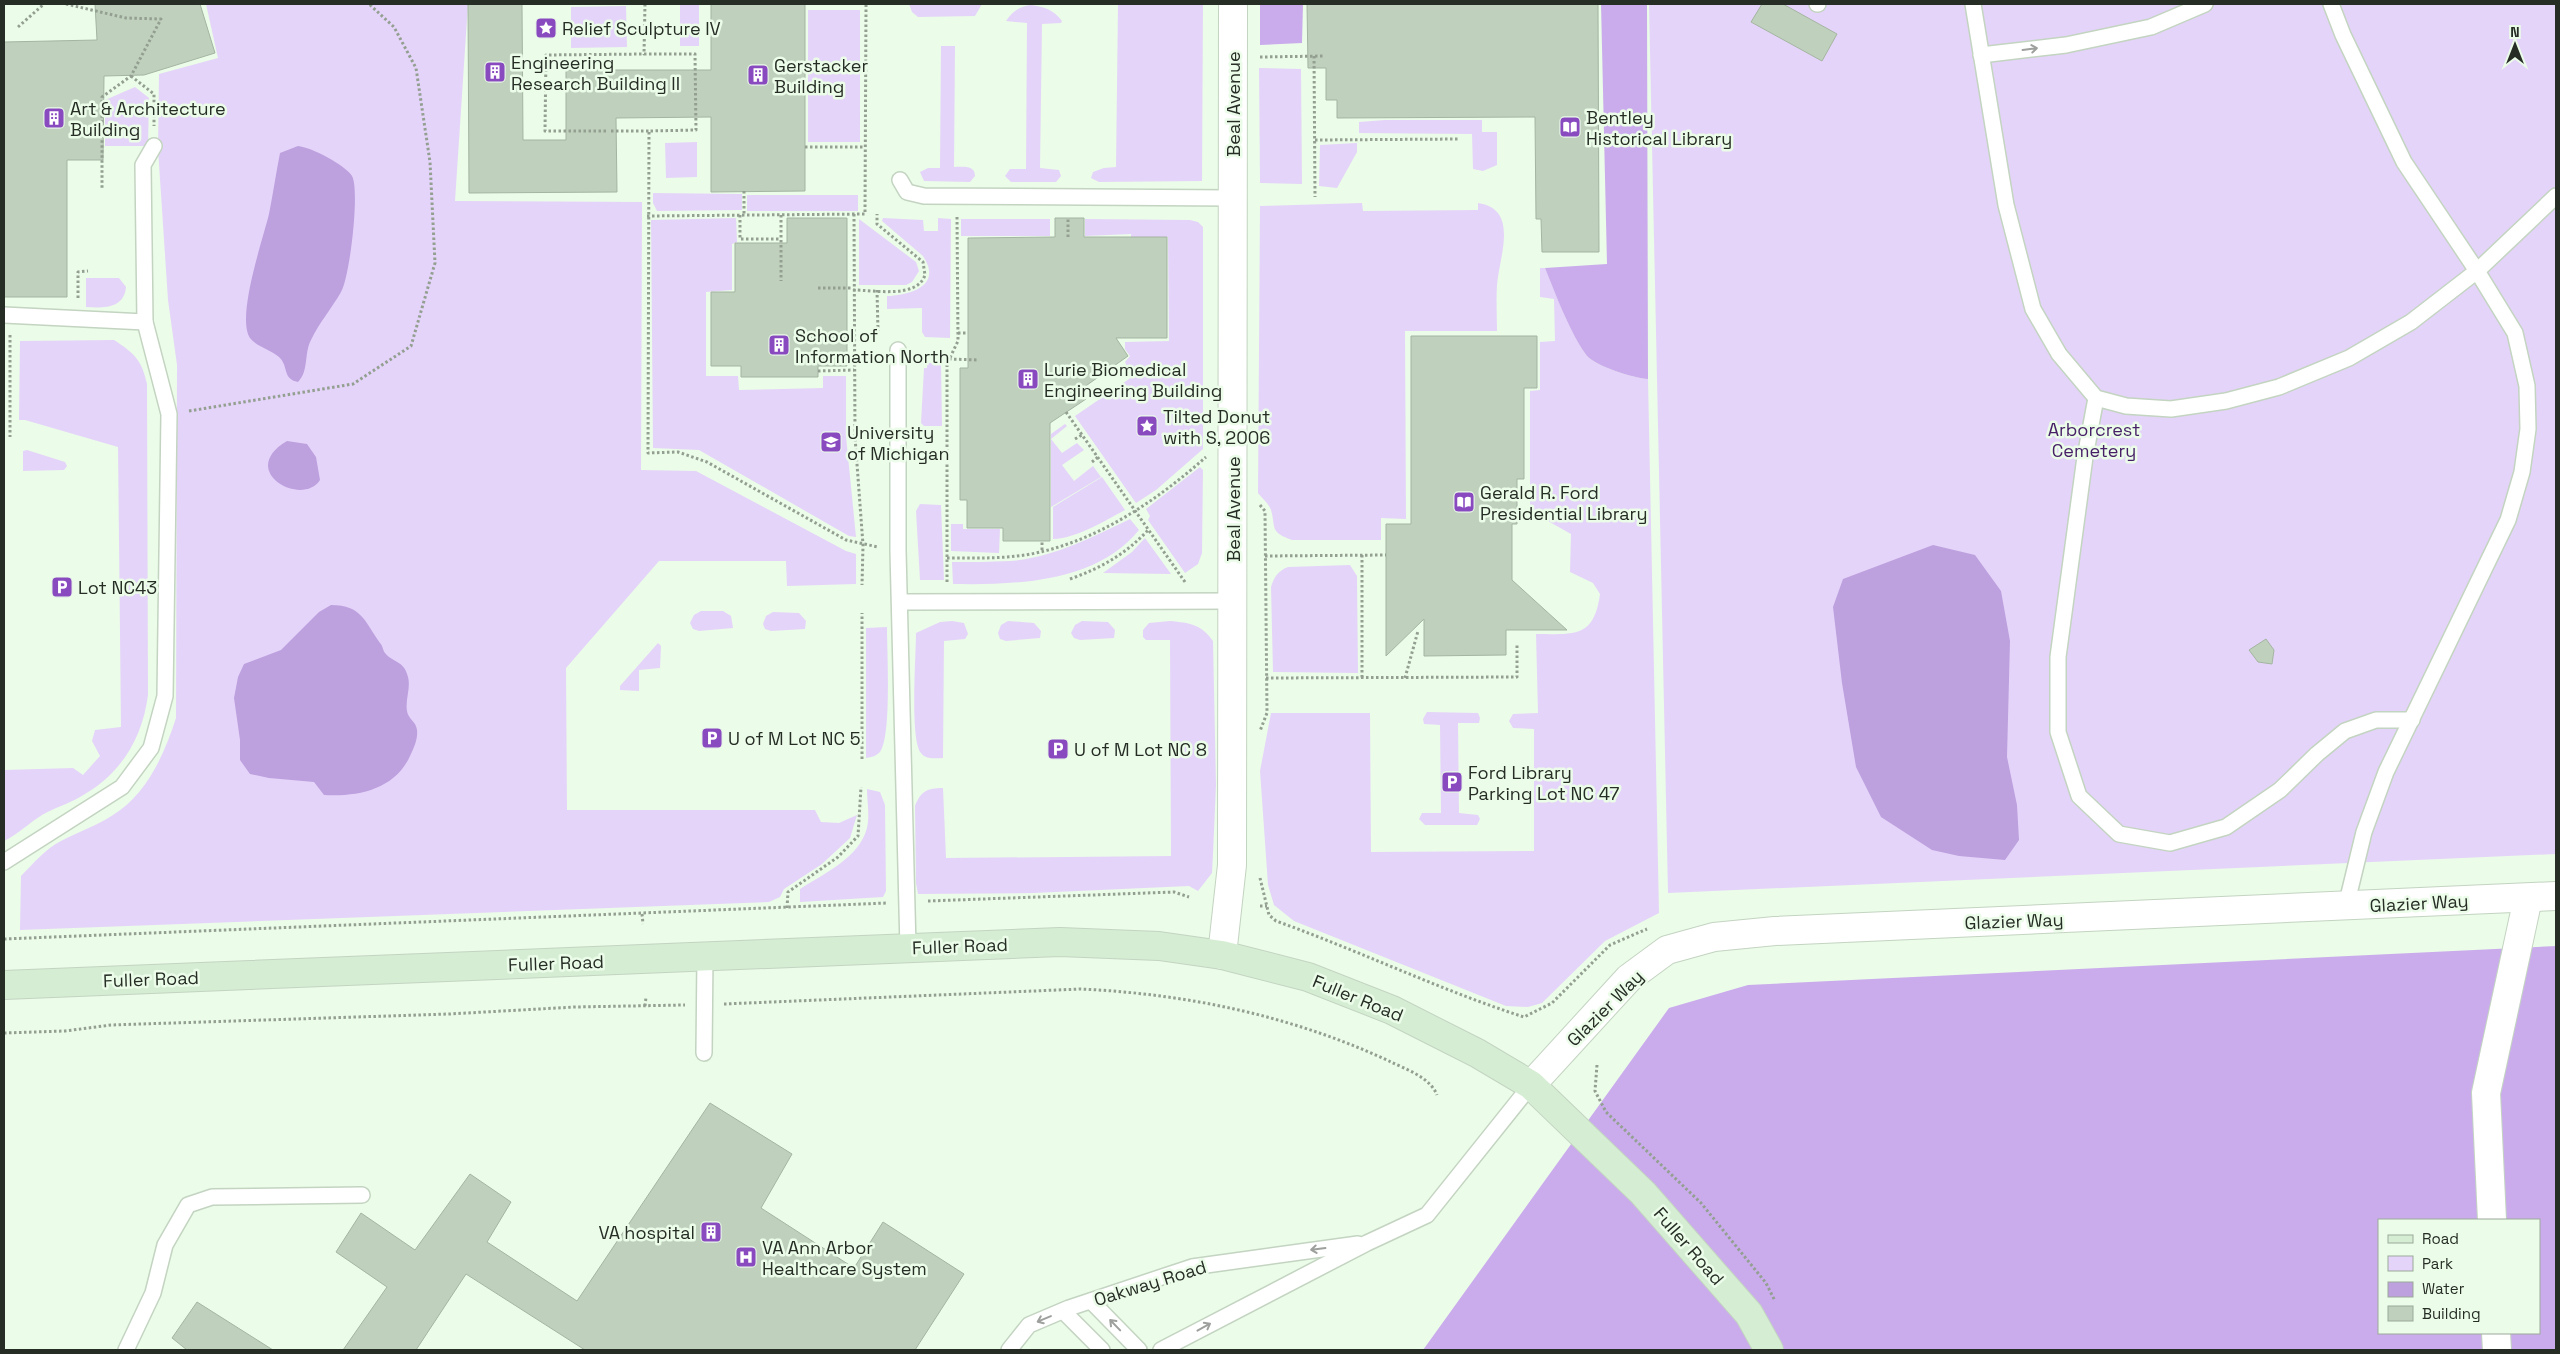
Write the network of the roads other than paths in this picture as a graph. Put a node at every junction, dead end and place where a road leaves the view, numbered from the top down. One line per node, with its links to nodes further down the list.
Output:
1 (1233, 4): 9 (street, Beal Avenue)
2 (1973, 4): 5 (lane)
3 (2205, 4): 5 (lane, one-way to 3)
4 (2331, 4): 10 (lane)
5 (1981, 55): 14 (lane)
6 (154, 146): 12 (lane)
7 (900, 180): 9 (lane)
8 (2556, 196): 10 (lane)
9 (1232, 198): 15 (street, Beal Avenue)
10 (2477, 271): 14 (lane); 17 (lane)
11 (4, 316): 12 (lane)
12 (144, 322): 18 (lane)
13 (898, 350): 16 (lane)
14 (2096, 398): 17 (lane)
15 (1233, 600): 16 (lane); 23 (street, Beal Avenue)
16 (900, 602): 22 (lane)
17 (2412, 720): 21 (lane)
18 (4, 862)
19 (2556, 896): 20 (street, Glazier Way)
20 (2528, 898): 21 (street, Glazier Way); 29 (street)
21 (2346, 906): 27 (street, Glazier Way)
22 (908, 948): 23 (main road, Fuller Road); 24 (main road, Fuller Road)
23 (1222, 955): 27 (main road, Fuller Road)
24 (705, 956): 25 (main road, Fuller Road); 26 (lane)
25 (4, 985)
26 (704, 1053)
27 (1530, 1085): 30 (lane, Oakway Road); 39 (main road, Fuller Road)
28 (362, 1195): 34 (lane)
29 (2492, 1219)
30 (1367, 1243): 31 (lane, Oakway Road, one-way to 31); 38 (lane, Oakway Road, one-way to 30)
31 (1091, 1301): 32 (lane, Oakway Road); 37 (lane, one-way to 31)
32 (1063, 1311): 35 (lane, Oakway Road, one-way to 35); 36 (lane)
33 (2496, 1334): 40 (street)
34 (126, 1350)
35 (1009, 1350)
36 (1102, 1350)
37 (1139, 1350)
38 (1161, 1350)
39 (1769, 1350)
40 (2497, 1350)

